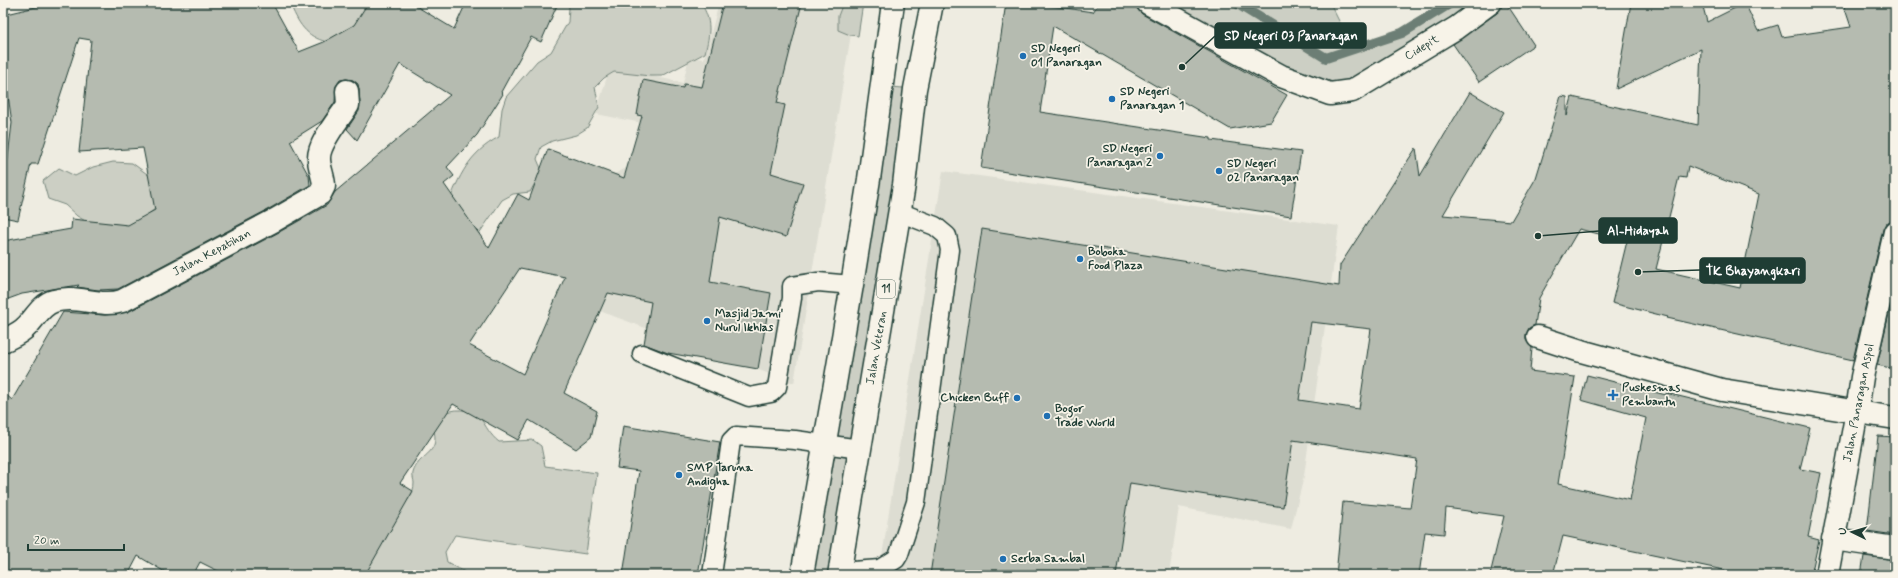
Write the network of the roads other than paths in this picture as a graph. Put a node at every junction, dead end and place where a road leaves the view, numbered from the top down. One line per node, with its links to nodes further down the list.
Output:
1 (893, 3): 8 (street)
2 (932, 3): 6 (street, Jalan Veteran / 11)
3 (1148, 3): 4 (street, Cidepit)
4 (1490, 3)
5 (347, 90): 10 (street, Jalan Kepatihan)
6 (900, 212): 15 (street, Jalan Veteran / 11); 18 (lane)
7 (1895, 232): 12 (street, Jalan Panaragan Aspol)
8 (852, 285): 11 (lane); 14 (street)
9 (1538, 337): 12 (street)
10 (3, 341)
11 (642, 354)
12 (1857, 411): 13 (street); 16 (street, Jalan Panaragan Aspol)
13 (1895, 418)
14 (825, 444): 15 (lane); 19 (lane); 20 (street)
15 (860, 449): 18 (street, Jalan Veteran / 11)
16 (1833, 539): 17 (street); 21 (street, Jalan Panaragan Aspol)
17 (1895, 548)
18 (839, 574)
19 (712, 575)
20 (802, 575)
21 (1827, 575)

